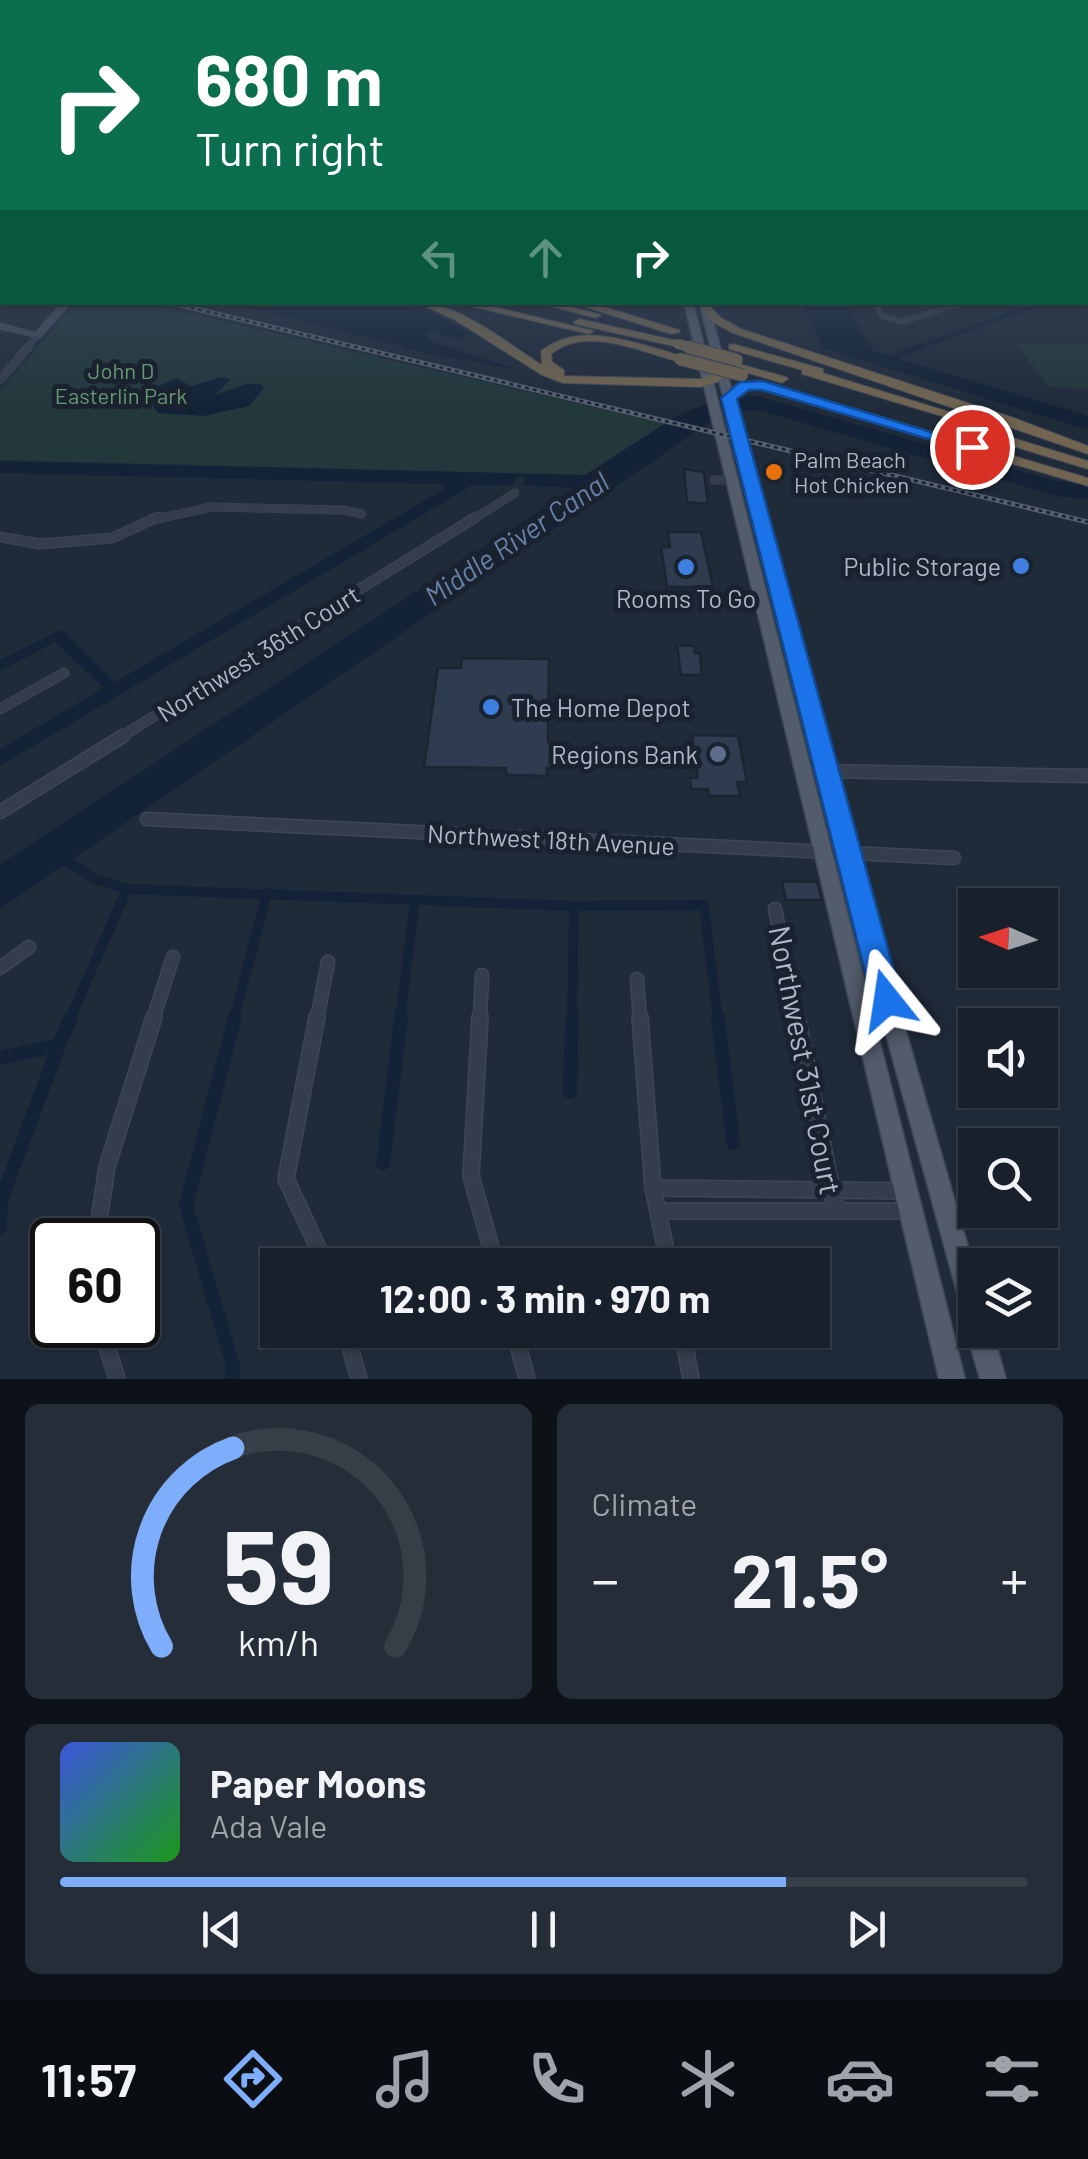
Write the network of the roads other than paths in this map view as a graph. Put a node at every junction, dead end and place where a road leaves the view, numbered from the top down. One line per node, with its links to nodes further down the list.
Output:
1 (65, 305): 14 (street)
2 (428, 305): 20 (highway)
3 (473, 305): 15 (highway)
4 (499, 305): 15 (highway)
5 (525, 305): 15 (highway)
6 (548, 305): 15 (highway)
7 (593, 305): 15 (highway)
8 (689, 305): 16 (main road)
9 (703, 305): 18 (main road)
10 (704, 305): 22 (highway)
11 (876, 305): 12 (street)
12 (955, 305)
13 (0, 326): 14 (street)
14 (37, 336): 19 (street)
15 (678, 345): 16 (highway); 17 (highway, bridge); 17 (highway, bridge)
16 (702, 356): 20 (main road)
17 (737, 360): 22 (highway); 23 (highway); 25 (highway); 25 (highway)
18 (722, 373): 20 (highway); 21 (main road)
19 (0, 380)
20 (711, 391): 27 (main road)
21 (728, 398): 24 (main road); 25 (highway)
22 (1062, 442): 23 (highway)
23 (1088, 453)
24 (746, 468): 27 (main road); 28 (main road)
25 (1086, 474)
26 (714, 480): 27 (street)
27 (734, 480): 28 (main road); 32 (main road)
28 (751, 491): 33 (main road)
29 (515, 493): 41 (street, Northwest 36th Court)
30 (362, 514): 31 (street)
31 (0, 536)
32 (752, 555): 33 (main road); 34 (main road)
33 (772, 568): 35 (main road)
34 (766, 612): 35 (main road); 38 (main road)
35 (787, 624): 39 (main road)
36 (64, 673): 37 (street)
37 (0, 709)
38 (802, 758): 39 (main road); 43 (main road)
39 (826, 771): 40 (street); 43 (main road)
40 (1088, 776)
41 (0, 812)
42 (147, 819): 43 (street, Northwest 18th Avenue)
43 (836, 850): 44 (street, Northwest 18th Avenue); 54 (main road); 61 (main road)
44 (954, 858)
45 (775, 909): 53 (street, Northwest 31st Court)
46 (29, 948): 49 (street)
47 (173, 958): 57 (street)
48 (328, 962): 58 (street)
49 (0, 968)
50 (482, 975): 59 (street)
51 (637, 979): 52 (street)
52 (653, 1188): 53 (street); 55 (street)
53 (832, 1190): 54 (street); 56 (street, Northwest 31st Court)
54 (910, 1201): 56 (street); 71 (main road)
55 (658, 1210): 56 (street); 60 (street)
56 (836, 1211)
57 (99, 1218)
58 (318, 1248)
59 (491, 1248)
60 (665, 1248)
61 (958, 1257)
62 (107, 1348): 67 (street)
63 (350, 1348): 68 (street)
64 (519, 1348): 69 (street)
65 (686, 1348): 70 (street)
66 (985, 1348): 72 (main road)
67 (117, 1379)
68 (359, 1379)
69 (527, 1379)
70 (692, 1379)
71 (952, 1379)
72 (993, 1379)

